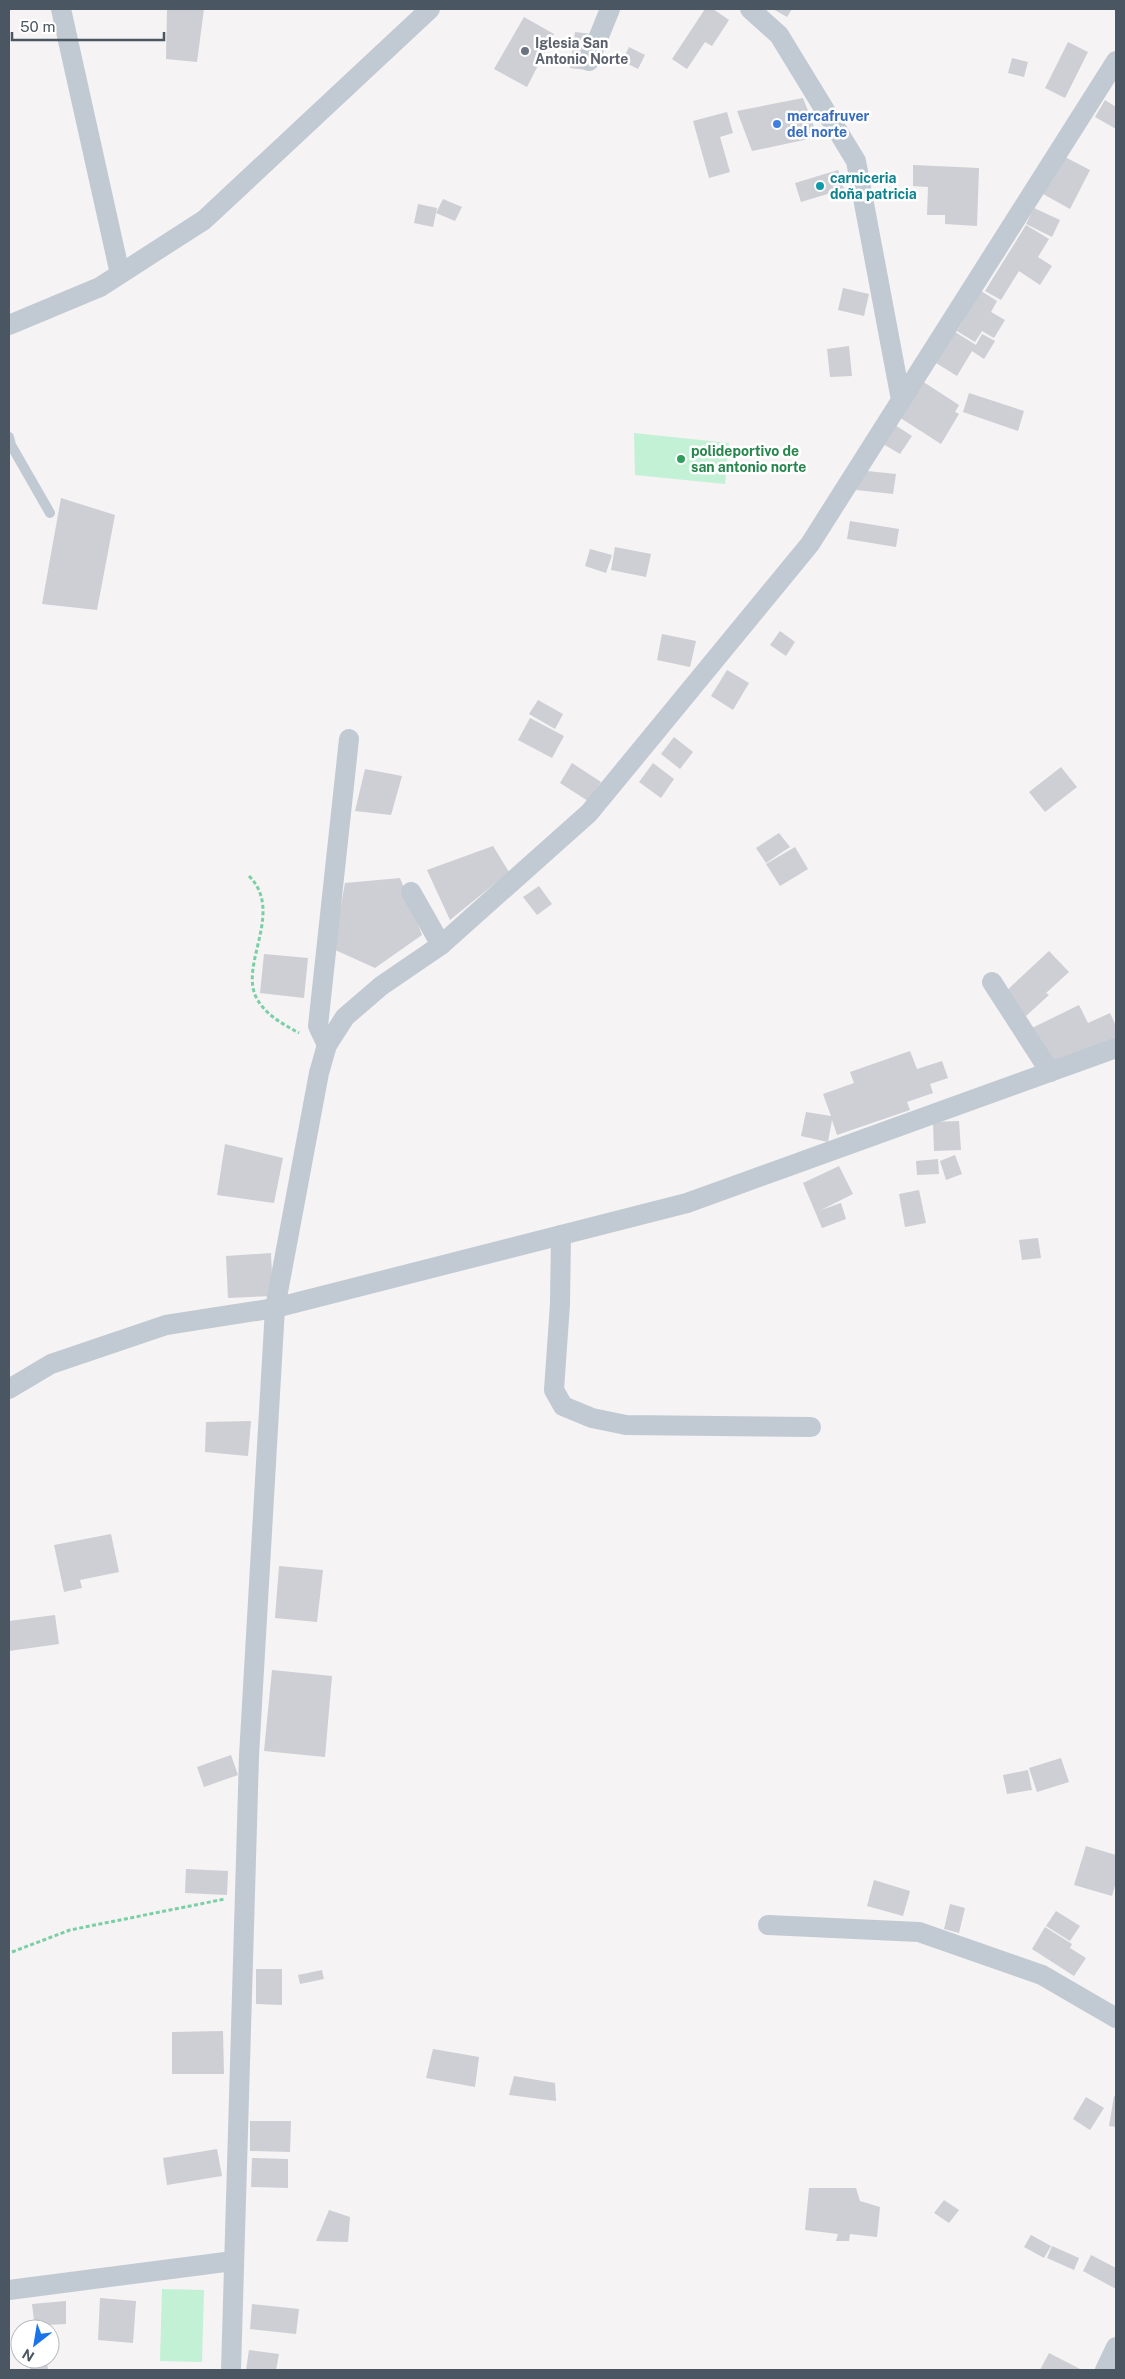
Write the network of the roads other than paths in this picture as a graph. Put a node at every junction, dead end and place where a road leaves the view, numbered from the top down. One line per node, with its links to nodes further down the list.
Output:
1 (61, 9): 7 (street)
2 (430, 9): 7 (street)
3 (610, 9): 5 (street)
4 (750, 9): 9 (street)
5 (588, 61)
6 (1116, 61): 9 (street)
7 (120, 274): 8 (street)
8 (9, 325)
9 (901, 400): 14 (street)
10 (9, 437): 11 (lane)
11 (50, 513)
12 (349, 739): 16 (street)
13 (411, 892): 14 (street)
14 (441, 945): 16 (street)
15 (992, 982): 18 (street)
16 (327, 1045): 20 (street)
17 (1116, 1048): 18 (street)
18 (1050, 1072): 19 (street)
19 (561, 1235): 20 (street); 22 (street)
20 (275, 1308): 21 (street); 25 (street)
21 (9, 1389)
22 (811, 1427)
23 (768, 1925): 24 (street)
24 (1116, 2018)
25 (233, 2261): 26 (street); 28 (street)
26 (9, 2290)
27 (1116, 2347): 29 (street)
28 (231, 2370)
29 (1105, 2370)

